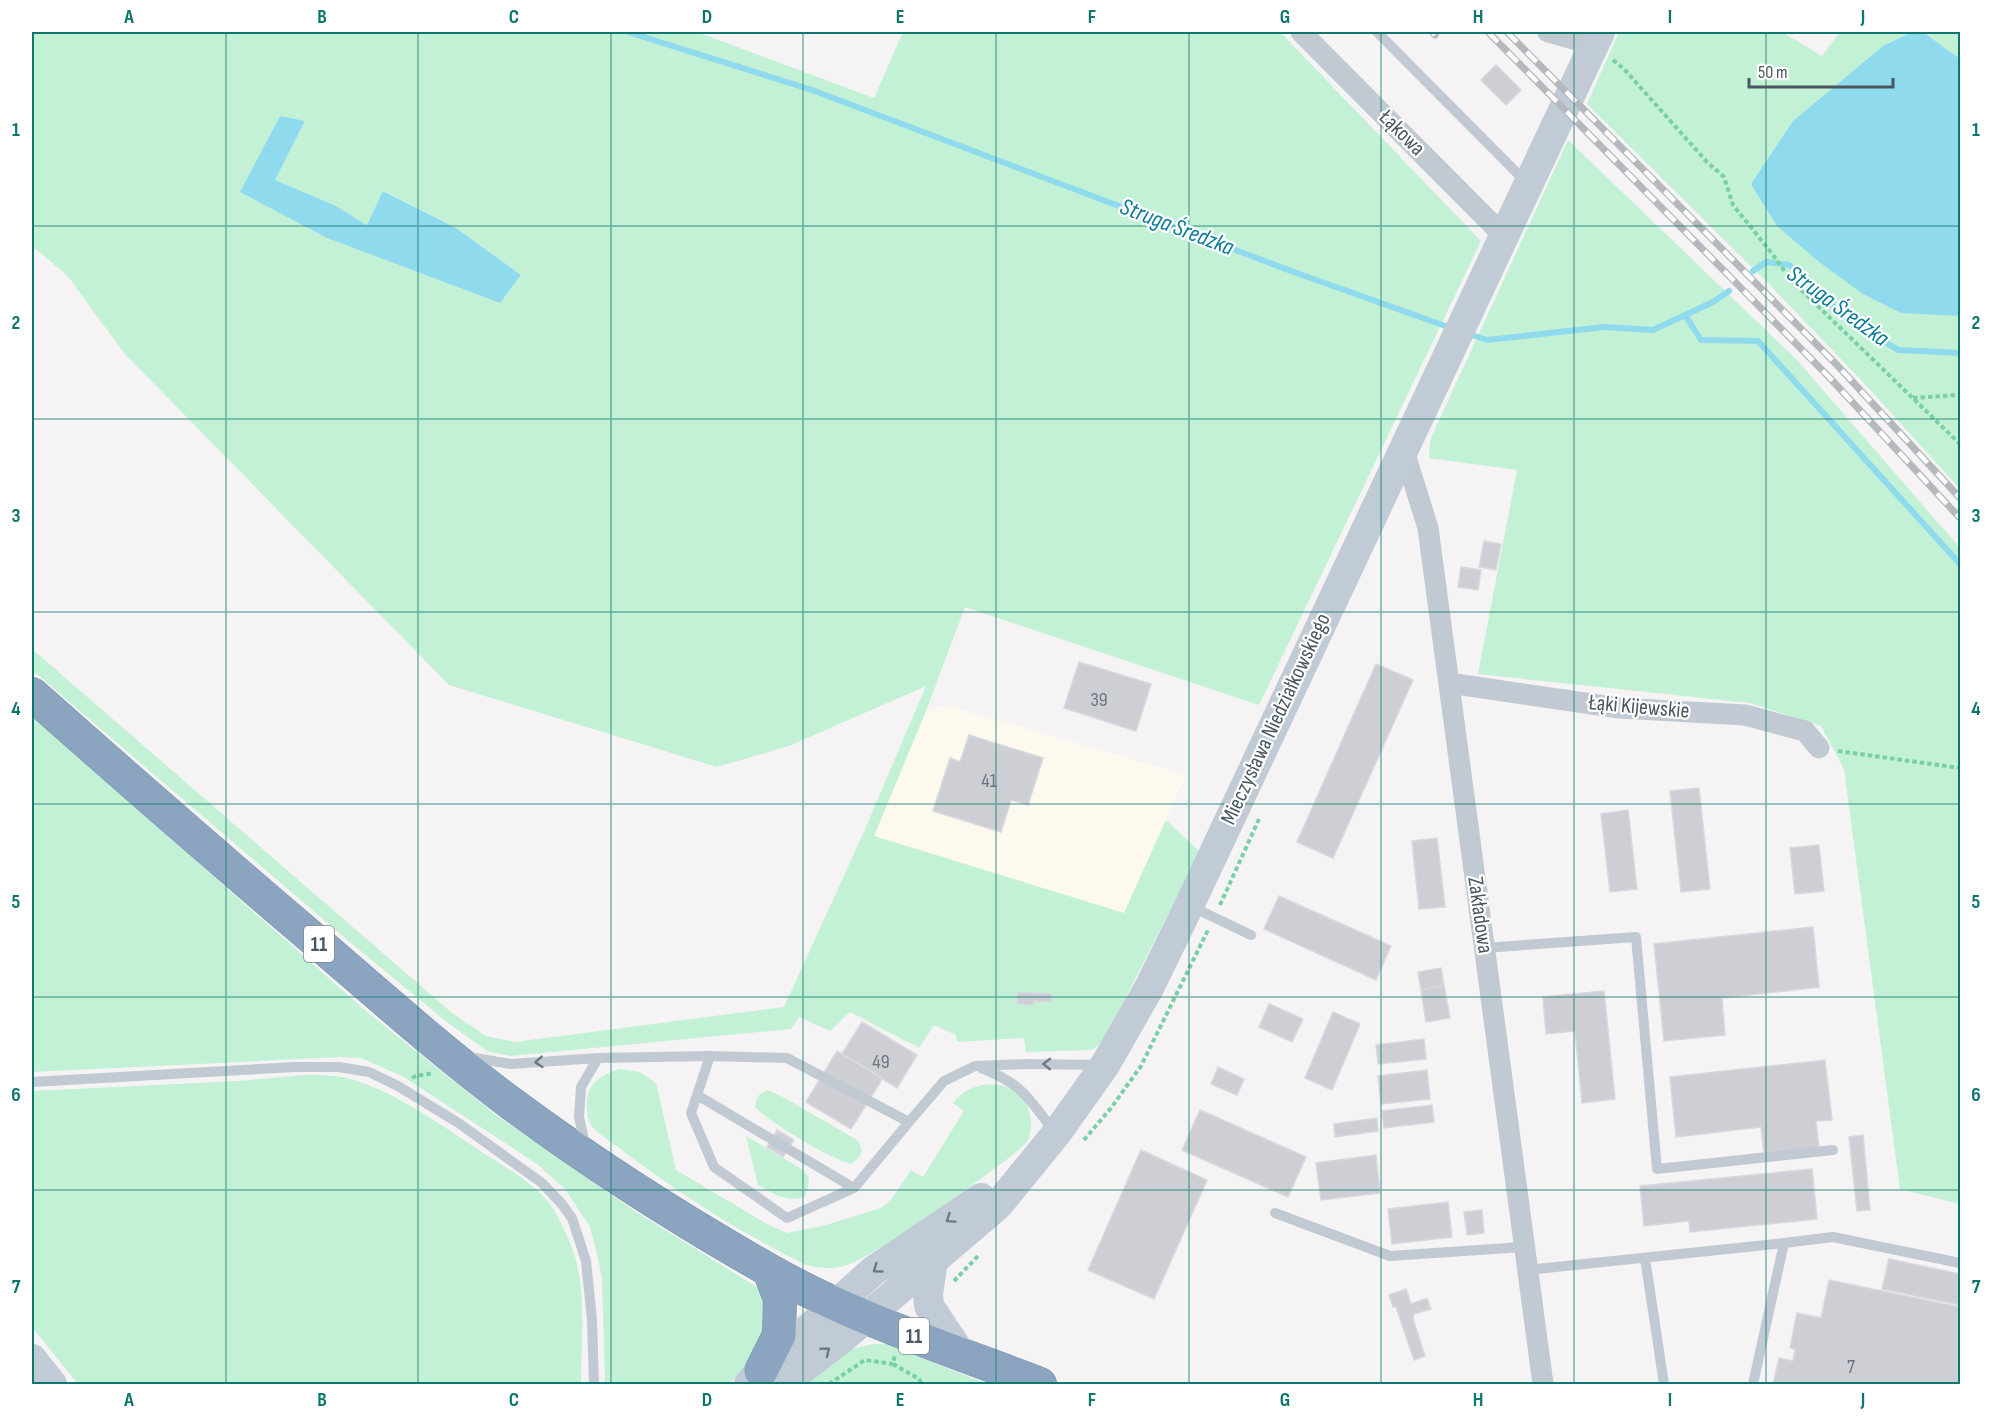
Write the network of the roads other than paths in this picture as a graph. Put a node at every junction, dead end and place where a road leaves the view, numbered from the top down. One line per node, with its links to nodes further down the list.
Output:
1 (1301, 32): 6 (street, Łąkowa)
2 (1377, 32): 5 (lane)
3 (1548, 32): 4 (street)
4 (1597, 38): 5 (street, Mieczysława Niedziałkowskiego)
5 (1527, 184): 6 (street, Mieczysława Niedziałkowskiego)
6 (1497, 247): 7 (street, Mieczysława Niedziałkowskiego)
7 (1403, 448): 8 (street, Zakładowa); 11 (street, Mieczysława Niedziałkowskiego)
8 (1449, 684): 10 (street, Łąki Kijewskie); 13 (street, Zakładowa)
9 (32, 694): 14 (highway, 11)
10 (1820, 748)
11 (1189, 906): 12 (lane); 17 (street, Mieczysława Niedziałkowskiego)
12 (1251, 935)
13 (1484, 948): 23 (lane); 29 (street, Zakładowa)
14 (441, 1048): 16 (lane, one-way to 14); 24 (highway, 11)
15 (710, 1056): 16 (lane); 20 (lane); 21 (lane)
16 (598, 1058): 24 (lane)
17 (1105, 1065): 18 (lane, one-way to 18); 22 (street, Mieczysława Niedziałkowskiego)
18 (975, 1066): 21 (lane); 22 (lane)
19 (32, 1083): 41 (lane)
20 (697, 1095): 26 (lane); 26 (lane)
21 (909, 1122): 26 (lane)
22 (1056, 1134): 25 (street, Mieczysława Niedziałkowskiego)
23 (1833, 1150)
24 (588, 1156): 33 (highway, 11)
25 (1033, 1163): 31 (street, Mieczysława Niedziałkowskiego); 35 (street, Mieczysława Niedziałkowskiego, one-way to 35)
26 (854, 1188)
27 (1275, 1213): 29 (lane)
28 (1784, 1243): 30 (lane); 32 (lane); 45 (lane)
29 (1524, 1247): 34 (street, Zakładowa)
30 (1645, 1258): 34 (lane); 44 (lane)
31 (933, 1260): 36 (street, Mieczysława Niedziałkowskiego); 37 (street)
32 (1960, 1263)
33 (769, 1270): 35 (highway, 11); 39 (highway)
34 (1527, 1270): 43 (street, Zakładowa)
35 (835, 1303): 36 (highway, 11); 39 (street, Mieczysława Niedziałkowskiego)
36 (868, 1317): 37 (highway, 11); 39 (street, Mieczysława Niedziałkowskiego, one-way to 36)
37 (961, 1354): 42 (highway, 11)
38 (32, 1359): 40 (street)
39 (765, 1380)
40 (52, 1384)
41 (594, 1384)
42 (1040, 1384)
43 (1543, 1384)
44 (1664, 1384)
45 (1753, 1384)

